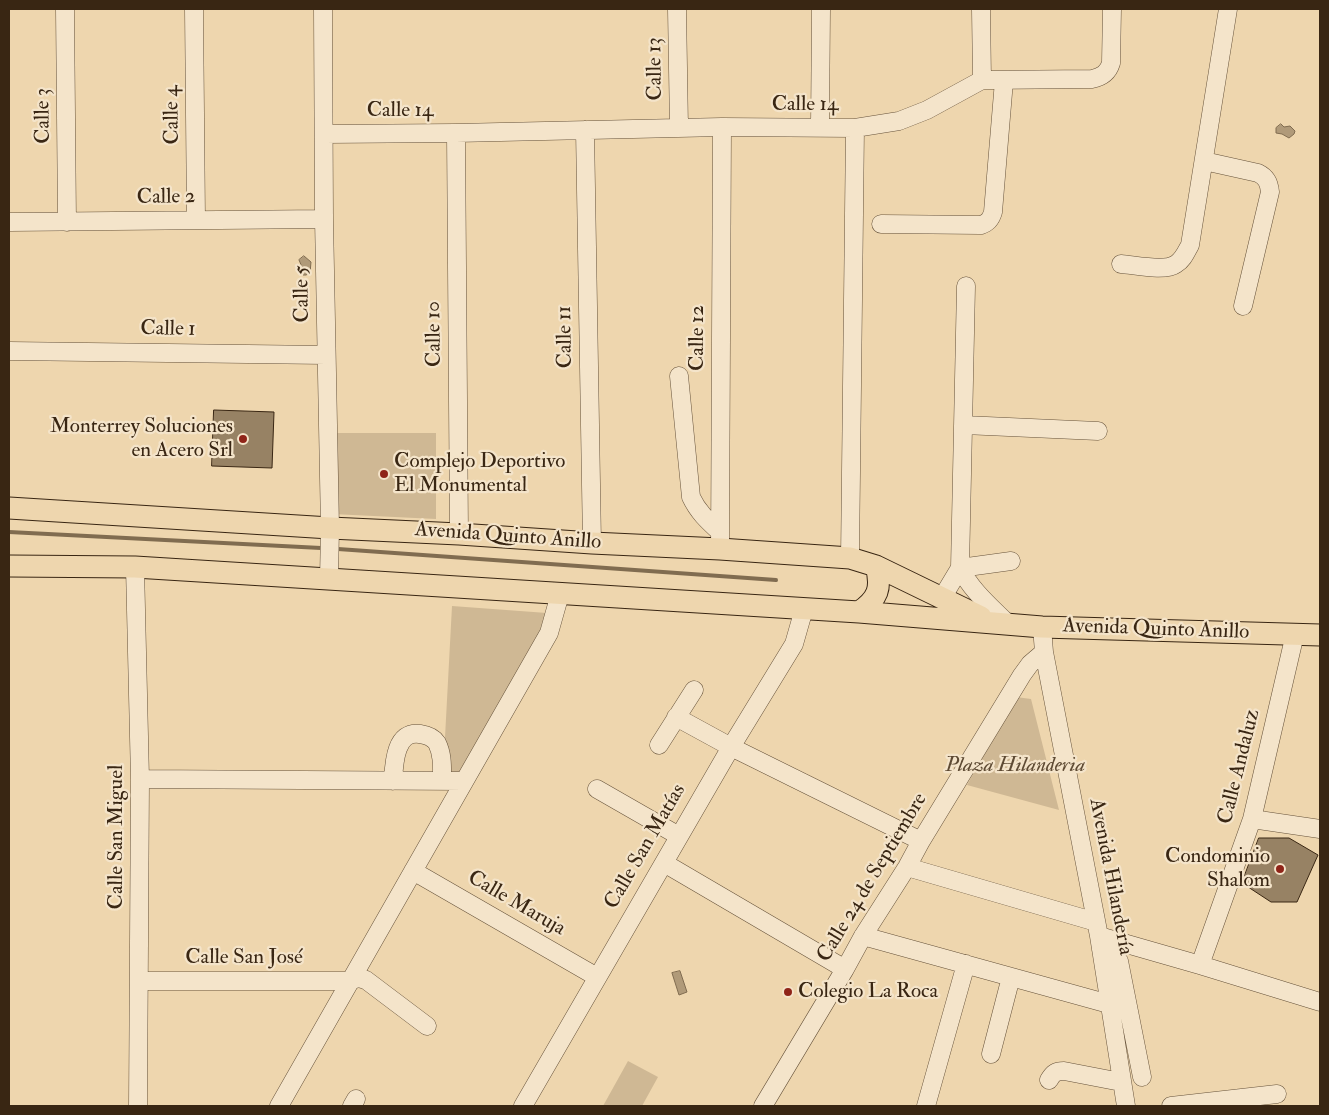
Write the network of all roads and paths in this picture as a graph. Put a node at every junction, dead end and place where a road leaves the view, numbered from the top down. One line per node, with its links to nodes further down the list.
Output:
1 (65, 9): 22 (street, Calle 3)
2 (194, 9): 20 (street, Calle 4)
3 (323, 9): 17 (street, Calle 5)
4 (677, 9): 13 (street, Calle 13)
5 (821, 9): 12 (street)
6 (981, 9): 9 (street)
7 (1112, 9): 10 (street)
8 (1228, 9): 18 (street)
9 (982, 80): 10 (street); 14 (street)
10 (1004, 81): 23 (street)
11 (722, 127): 12 (street, Calle 14); 13 (street, Calle 14); 35 (street, Calle 12)
12 (820, 127): 14 (street, Calle 14)
13 (679, 128): 15 (street, Calle 14)
14 (856, 128): 37 (street, Calle 14)
15 (584, 130): 16 (street, Calle 14); 36 (street, Calle 11)
16 (456, 133): 17 (street, Calle 14); 34 (street, Calle 10)
17 (324, 134): 19 (street, Calle 5)
18 (1204, 161): 24 (street); 26 (street)
19 (324, 219): 20 (street, Calle 2); 28 (street, Calle 5)
20 (196, 220): 22 (street, Calle 2)
21 (9, 222): 22 (street, Calle 2)
22 (67, 222)
23 (881, 224)
24 (1121, 264)
25 (966, 286): 30 (street)
26 (1243, 306)
27 (9, 351): 28 (street, Calle 1)
28 (326, 355): 33 (street, Calle 5)
29 (679, 376): 35 (street)
30 (964, 425): 31 (street); 42 (street)
31 (1098, 431)
32 (9, 508): 33 (main road, Avenida Quinto Anillo)
33 (330, 528): 34 (main road, Avenida Quinto Anillo); 43 (street, Calle 5)
34 (460, 534): 36 (main road, Avenida Quinto Anillo)
35 (720, 540): 36 (main road, Avenida Quinto Anillo); 37 (main road, Avenida Quinto Anillo)
36 (592, 543)
37 (850, 558): 40 (main road, Avenida Quinto Anillo)
38 (1011, 561): 42 (street)
39 (9, 566): 41 (main road, Avenida Quinto Anillo)
40 (876, 566): 45 (main road, Avenida Quinto Anillo); 47 (main road)
41 (135, 567): 43 (main road, Avenida Quinto Anillo); 57 (street, Calle San Miguel)
42 (960, 568): 45 (street); 48 (street)
43 (329, 579): 44 (main road, Avenida Quinto Anillo)
44 (560, 594): 46 (main road, Avenida Quinto Anillo); 60 (street)
45 (942, 598): 48 (main road, Avenida Quinto Anillo)
46 (804, 609): 47 (main road, Avenida Quinto Anillo); 56 (street, Calle San Matías)
47 (859, 612): 48 (main road, Avenida Quinto Anillo)
48 (1000, 623): 49 (main road, Avenida Quinto Anillo)
49 (1042, 627): 50 (main road, Avenida Quinto Anillo); 52 (street, Avenida Hilandería)
50 (1295, 634): 51 (main road, Avenida Quinto Anillo); 62 (street, Calle Andaluz)
51 (1320, 636)
52 (1044, 652): 65 (street, Calle 24 de Septiembre); 70 (street, Avenida Hilandería)
53 (694, 690): 54 (street)
54 (676, 717): 55 (street); 56 (street)
55 (659, 745)
56 (731, 747): 64 (street, Calle San Matías); 65 (street)
57 (140, 779): 58 (street); 76 (street, Calle San Miguel)
58 (393, 781): 59 (street); 59 (street)
59 (442, 781): 60 (street)
60 (464, 781): 68 (street)
61 (597, 789): 64 (street)
62 (1252, 819): 63 (street); 72 (street, Calle Andaluz)
63 (1320, 829)
64 (679, 836): 66 (street, Calle San Matías)
65 (921, 841): 67 (street, Calle 24 de Septiembre)
66 (664, 863): 73 (street); 75 (street, Calle San Matías)
67 (907, 867): 69 (street, Calle 24 de Septiembre); 70 (street)
68 (412, 871): 75 (street, Calle Maruja); 77 (street)
69 (863, 936): 71 (street); 73 (street, Calle 24 de Septiembre)
70 (1099, 936): 72 (street); 79 (street, Avenida Hilandería); 82 (street)
71 (966, 964): 74 (street); 91 (street)
72 (1200, 965): 78 (street)
73 (845, 969): 90 (street, Calle 24 de Septiembre)
74 (1011, 976): 79 (street); 81 (street)
75 (597, 977): 89 (street, Calle San Matías)
76 (140, 980): 77 (street, Calle San José); 87 (street, Calle San Miguel)
77 (349, 981): 80 (street, Calle San José); 88 (street)
78 (1320, 1002)
79 (1109, 1004): 84 (street, Avenida Hilandería)
80 (427, 1026)
81 (991, 1054)
82 (1142, 1077)
83 (1049, 1080): 84 (street)
84 (1121, 1082): 92 (street, Avenida Hilandería)
85 (1277, 1094): 86 (street)
86 (1233, 1103): 93 (street)
87 (138, 1106)
88 (279, 1106)
89 (523, 1106)
90 (764, 1106)
91 (926, 1106)
92 (1126, 1106)
93 (1171, 1106)

